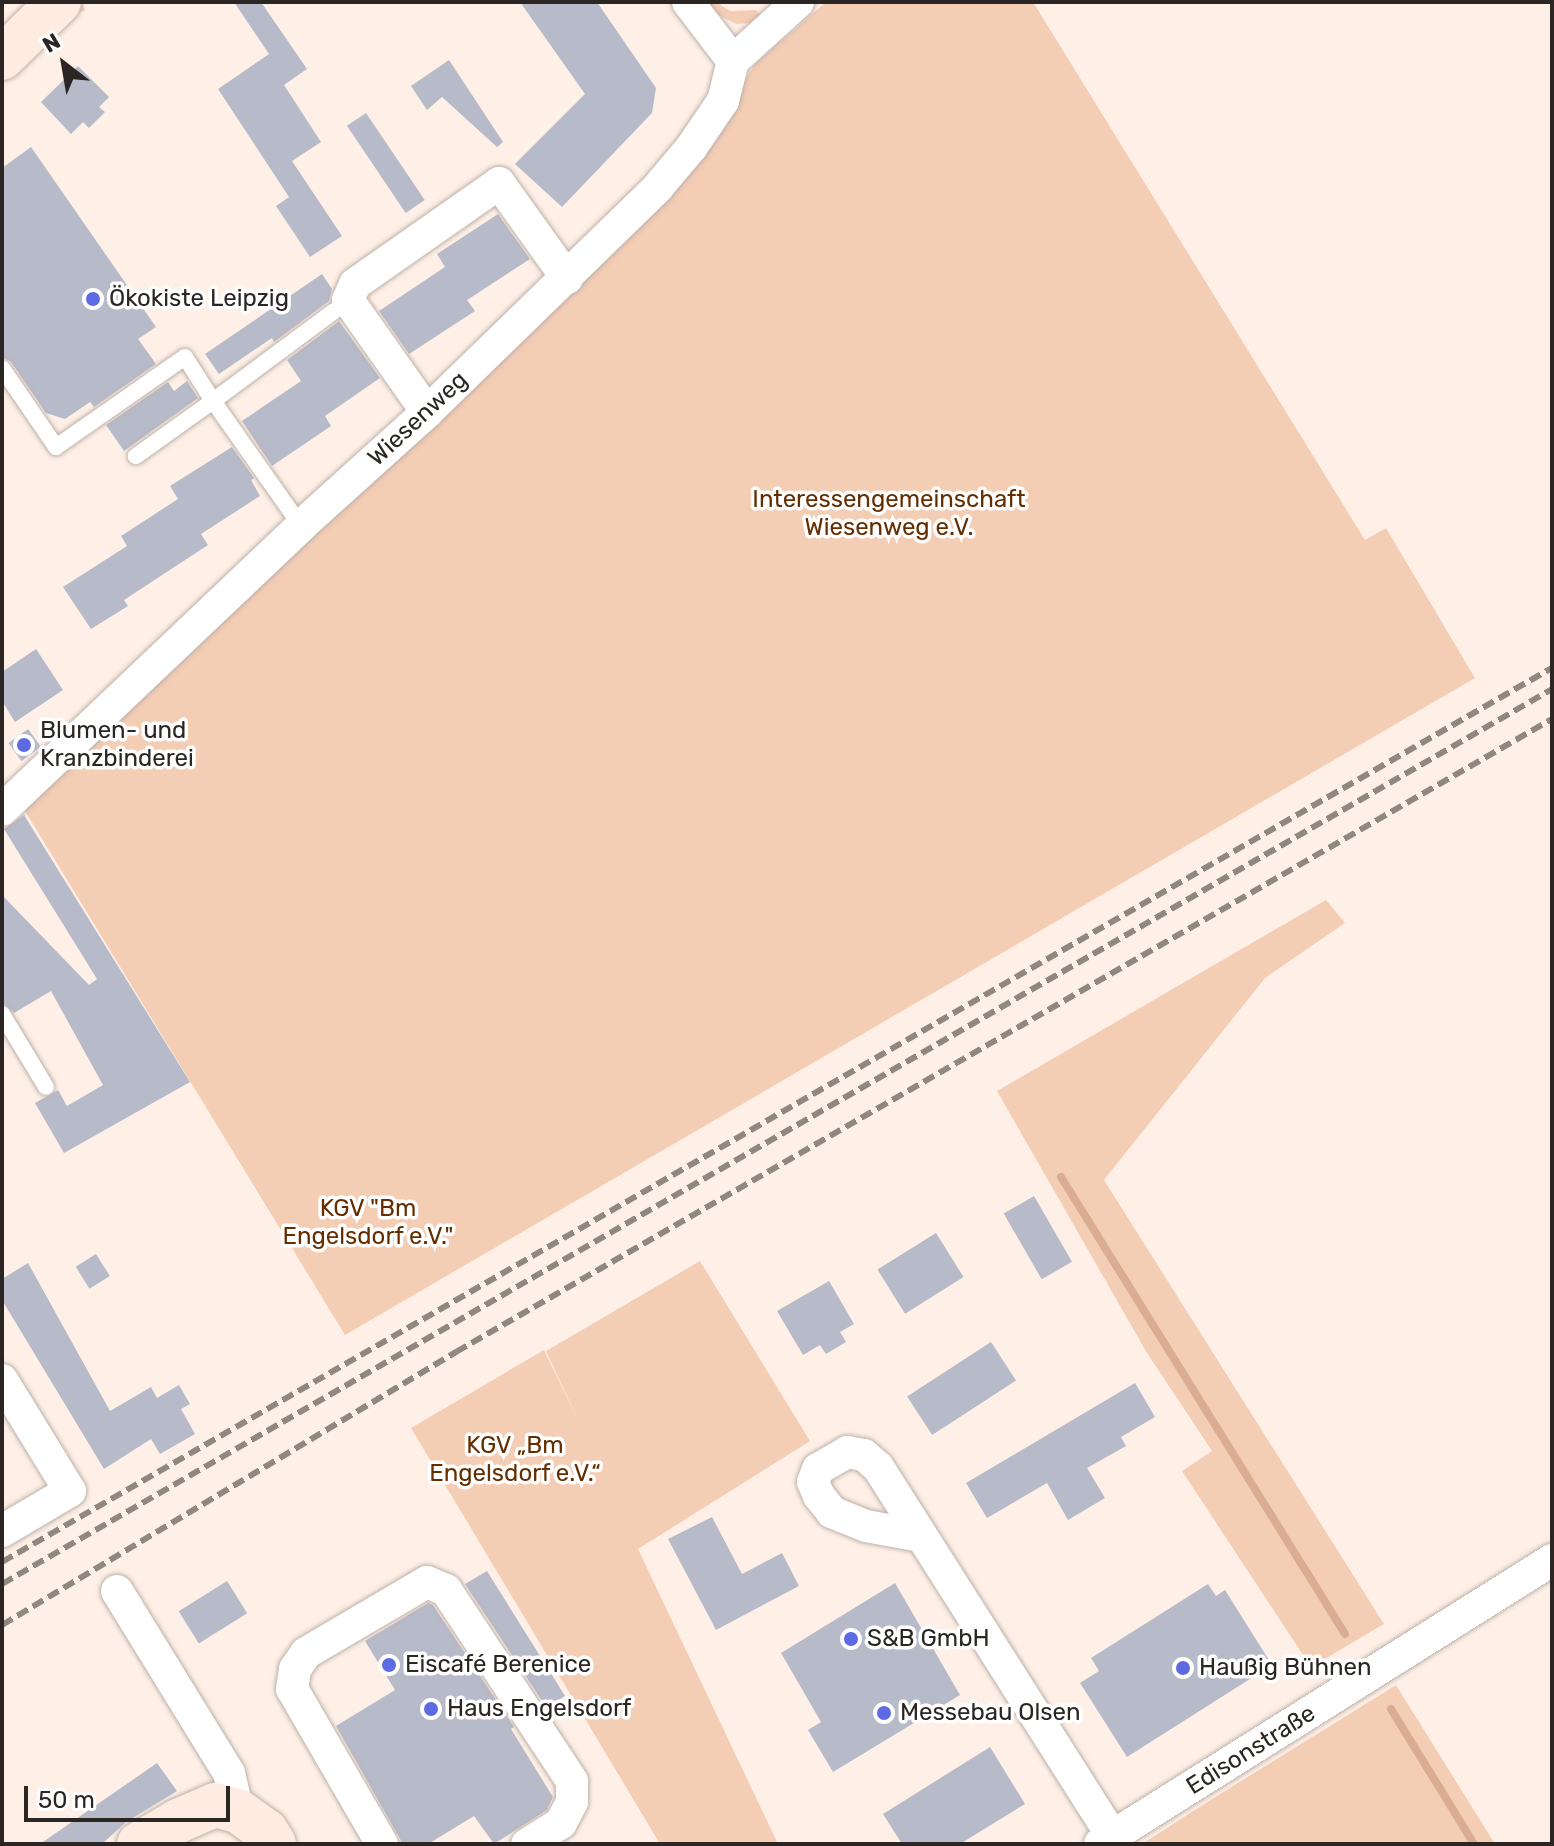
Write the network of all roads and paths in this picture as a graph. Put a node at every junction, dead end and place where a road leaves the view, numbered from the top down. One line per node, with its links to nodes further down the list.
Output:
1 (59, 2): 4 (street)
2 (688, 2): 5 (street)
3 (798, 2): 5 (street)
4 (2, 58)
5 (733, 61): 6 (street, Wiesenweg)
6 (567, 278): 10 (street, Wiesenweg); 10 (street)
7 (334, 311): 9 (lane)
8 (2, 368): 9 (lane)
9 (213, 401): 11 (lane); 12 (lane)
10 (427, 412): 12 (street, Wiesenweg)
11 (136, 456)
12 (301, 526): 13 (street, Wiesenweg)
13 (2, 810)
14 (2, 1014): 15 (lane)
15 (46, 1087)
16 (2, 1380): 17 (street)
17 (2, 1531)
18 (921, 1536): 22 (street, Edisonstraße)
19 (1552, 1560): 22 (street, Edisonstraße)
20 (117, 1591): 21 (street)
21 (238, 1811): 23 (street); 24 (street); 25 (street)
22 (1106, 1840)
23 (139, 1844)
24 (180, 1844)
25 (274, 1844)
26 (382, 1844): 27 (street)
27 (527, 1844)

